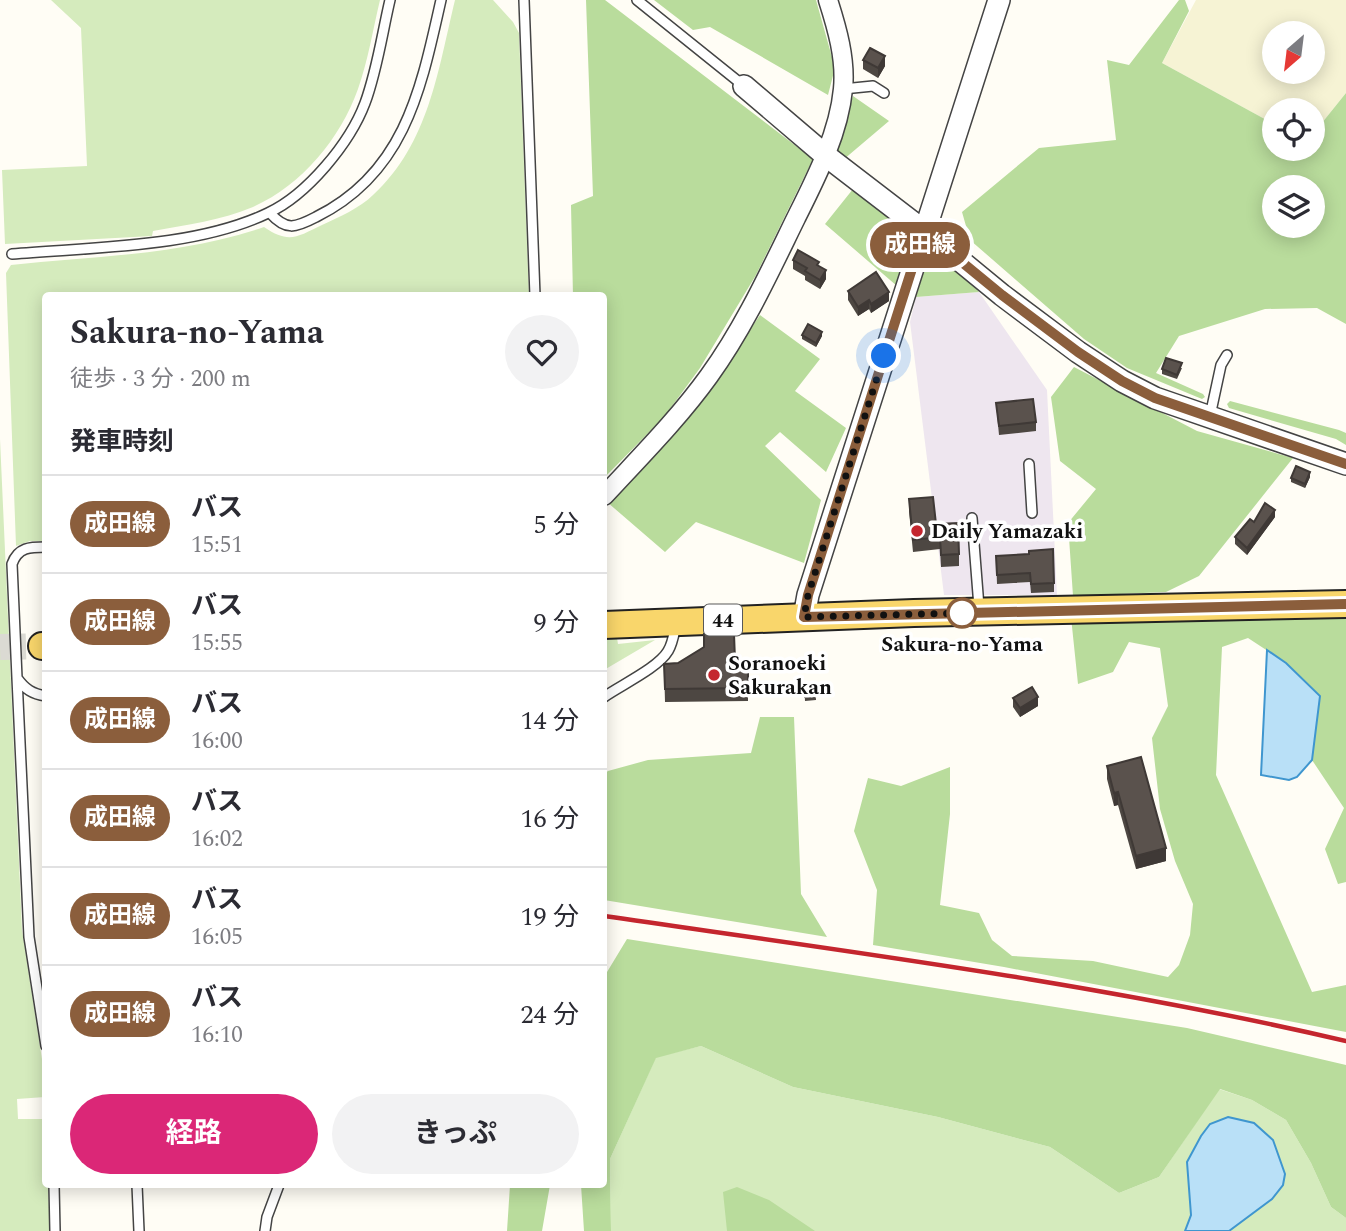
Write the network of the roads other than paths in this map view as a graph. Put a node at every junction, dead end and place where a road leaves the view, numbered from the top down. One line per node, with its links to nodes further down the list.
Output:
1 (390, 0): 11 (lane)
2 (441, 0): 11 (lane)
3 (524, 0): 14 (lane)
4 (637, 0): 7 (lane)
5 (828, 0): 8 (street)
6 (999, 0): 12 (street)
7 (744, 86): 10 (street)
8 (843, 89): 9 (lane); 10 (street)
9 (884, 93)
10 (825, 155): 12 (street); 19 (street)
11 (270, 213): 13 (lane)
12 (924, 231): 16 (street); 25 (street)
13 (12, 254)
14 (535, 292)
15 (1227, 355): 16 (lane)
16 (1210, 416): 18 (street)
17 (1029, 464): 20 (lane)
18 (1346, 464)
19 (607, 493)
20 (1032, 513)
21 (972, 518): 24 (lane)
22 (42, 547): 28 (lane)
23 (1346, 604): 24 (main road, 44)
24 (980, 612): 25 (main road, 44)
25 (804, 617): 26 (main road, 44)
26 (676, 622): 27 (main road, 44); 30 (lane)
27 (607, 625)
28 (18, 678): 29 (lane); 31 (lane)
29 (42, 695)
30 (607, 695)
31 (42, 1020)
32 (54, 1188): 35 (lane)
33 (137, 1188): 36 (lane)
34 (278, 1188): 37 (lane)
35 (55, 1231)
36 (139, 1231)
37 (265, 1231)

